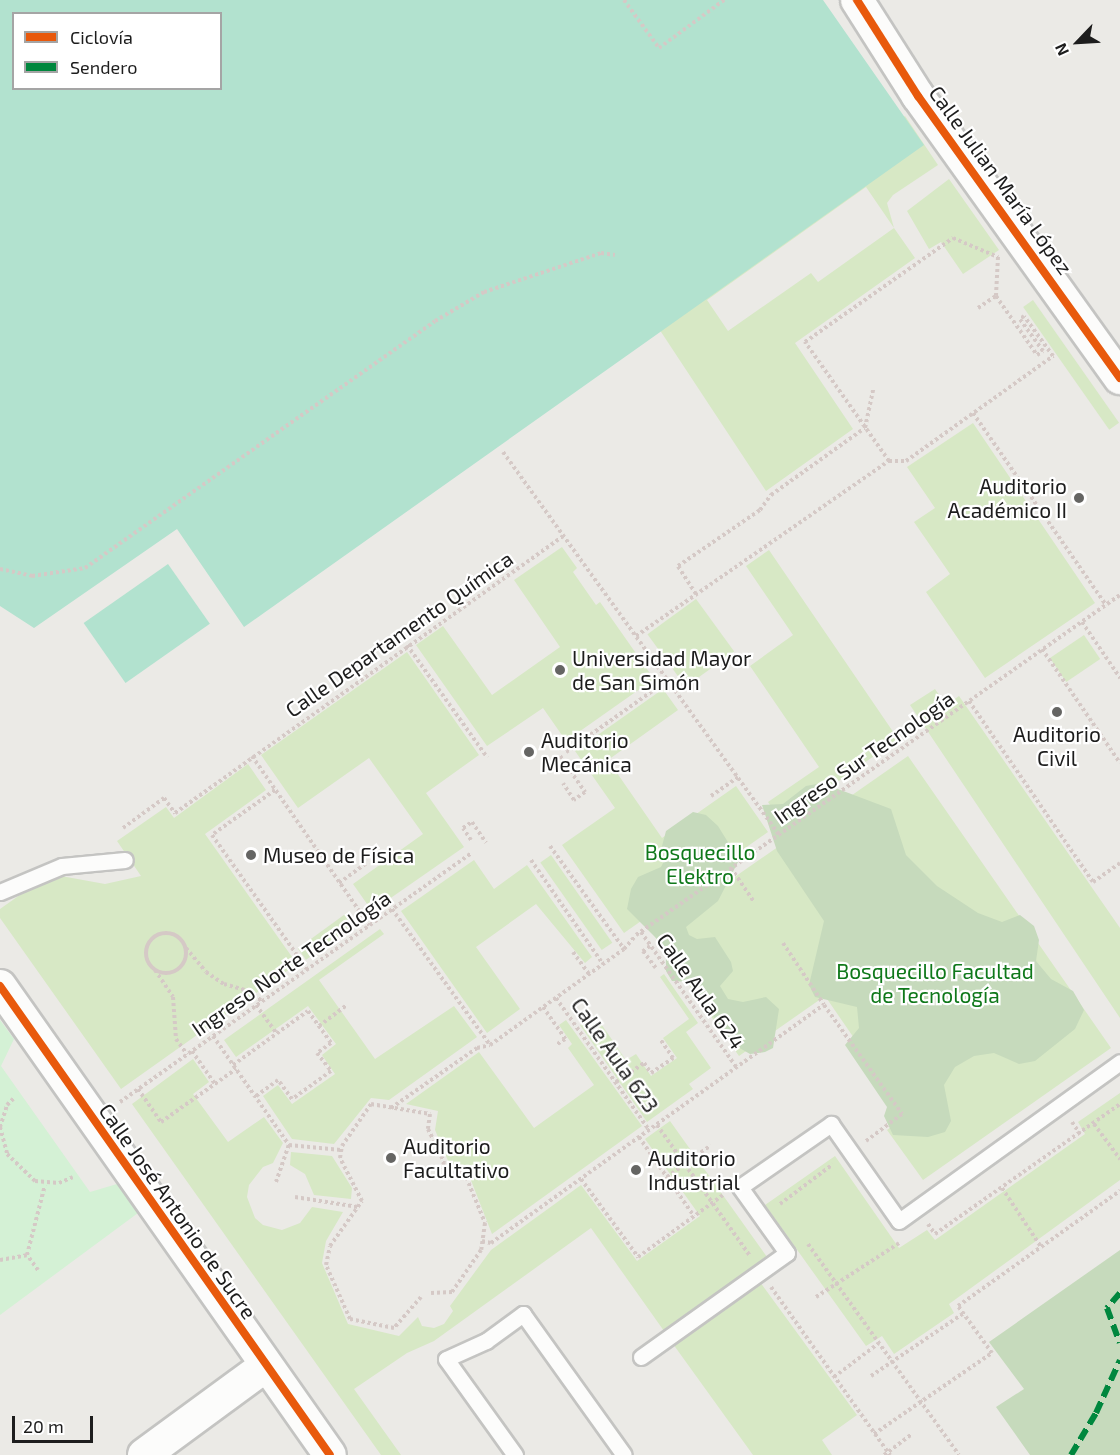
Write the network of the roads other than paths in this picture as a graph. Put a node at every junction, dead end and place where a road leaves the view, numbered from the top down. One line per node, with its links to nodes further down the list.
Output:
1 (857, 0): 2 (street, Calle Julian María López)
2 (1120, 378)
3 (125, 861): 4 (lane)
4 (0, 892)
5 (0, 986): 8 (street, Calle José Antonio de Sucre)
6 (1120, 1062): 7 (lane)
7 (641, 1357)
8 (264, 1367): 9 (street); 10 (street, Calle José Antonio de Sucre)
9 (144, 1455)
10 (330, 1455)
11 (515, 1455): 12 (lane)
12 (624, 1455)

